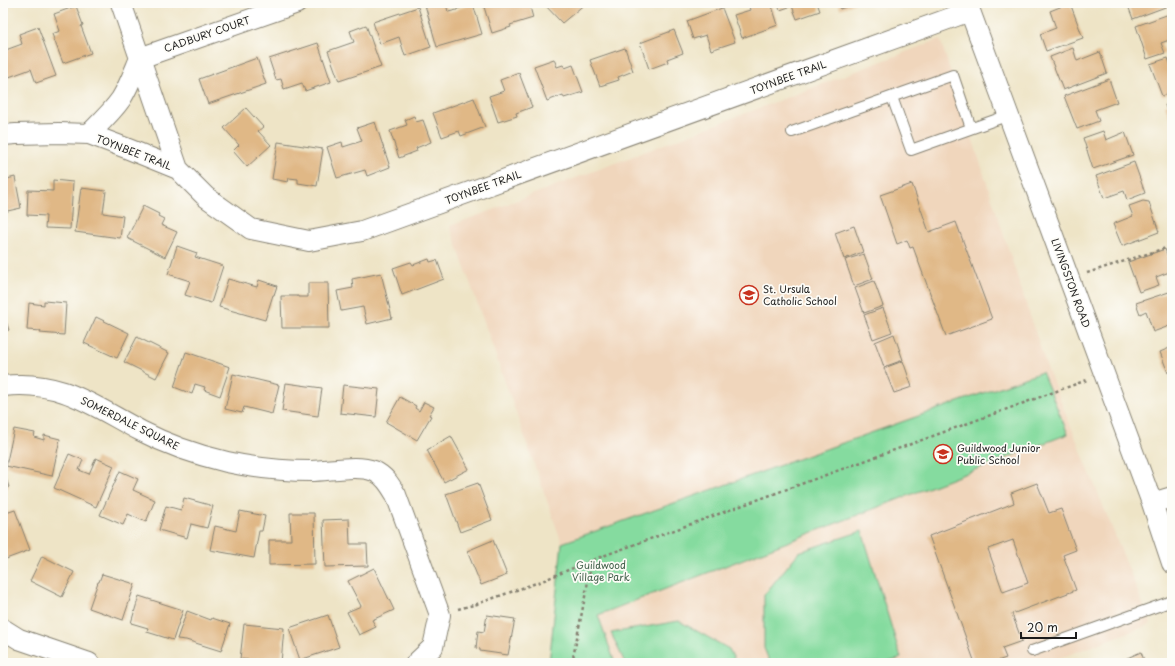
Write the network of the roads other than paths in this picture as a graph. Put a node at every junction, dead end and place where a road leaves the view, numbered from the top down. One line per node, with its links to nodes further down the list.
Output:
1 (121, 3): 4 (street)
2 (297, 3): 4 (street, CADBURY COURT)
3 (969, 7): 6 (street, LIVINGSTON ROAD); 11 (street, TOYNBEE TRAIL)
4 (140, 58): 9 (street); 11 (street)
5 (892, 97): 7 (lane); 7 (lane); 8 (lane)
6 (1009, 115): 7 (lane); 14 (street, LIVINGSTON ROAD)
7 (971, 128)
8 (792, 132)
9 (88, 134): 10 (street, TOYNBEE TRAIL); 11 (street, TOYNBEE TRAIL)
10 (3, 135)
11 (178, 169)
12 (3, 386): 20 (street, SOMERDALE SQUARE)
13 (1172, 497): 14 (street)
14 (1152, 503): 15 (street, LIVINGSTON ROAD)
15 (1172, 563)
16 (1172, 601): 18 (lane)
17 (3, 630): 19 (street)
18 (1032, 651)
19 (89, 663)
20 (416, 663)

